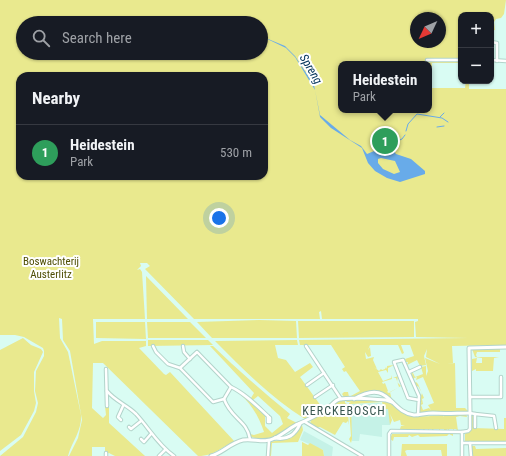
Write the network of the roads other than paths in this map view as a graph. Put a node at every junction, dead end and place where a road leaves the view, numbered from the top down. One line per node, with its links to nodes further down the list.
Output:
1 (494, 42): 4 (street)
2 (427, 60): 3 (street)
3 (458, 60)
4 (497, 60): 5 (street)
5 (506, 61)
6 (153, 346): 12 (street)
7 (183, 346): 10 (street)
8 (306, 346): 15 (street)
9 (506, 347): 22 (street)
10 (190, 359): 12 (street); 19 (street)
11 (420, 367): 14 (street)
12 (180, 368): 23 (street)
13 (106, 369): 20 (street)
14 (409, 372): 26 (street); 26 (street)
15 (324, 373): 17 (street); 18 (street)
16 (501, 377): 22 (street)
17 (307, 385)
18 (333, 385): 21 (street); 24 (street)
19 (231, 387): 23 (street); 33 (street)
20 (107, 391): 28 (street); 29 (street)
21 (315, 397)
22 (470, 397): 30 (street)
23 (224, 399): 45 (street)
24 (341, 399): 25 (street); 36 (street)
25 (354, 399): 27 (street); 27 (street)
26 (418, 400): 32 (street)
27 (392, 402): 32 (street)
28 (106, 406)
29 (123, 406): 34 (street); 35 (street)
30 (470, 413): 31 (street); 32 (street); 41 (street)
31 (475, 414): 39 (street); 40 (street)
32 (418, 415)
33 (268, 416)
34 (121, 420)
35 (141, 421): 38 (street); 42 (street)
36 (305, 422): 37 (street); 55 (street)
37 (300, 424): 43 (street); 43 (street)
38 (129, 427)
39 (475, 427)
40 (496, 428)
41 (462, 432): 47 (street); 56 (street)
42 (151, 434): 44 (street); 50 (street)
43 (275, 438): 46 (street)
44 (141, 439)
45 (250, 439): 46 (street); 53 (street)
46 (269, 440): 54 (street)
47 (462, 443): 48 (street); 57 (street)
48 (470, 443): 49 (street); 58 (street)
49 (506, 443)
50 (166, 450): 51 (street); 52 (street)
51 (160, 456)
52 (174, 456)
53 (212, 456)
54 (268, 456)
55 (362, 456)
56 (389, 456)
57 (462, 456)
58 (471, 456)

